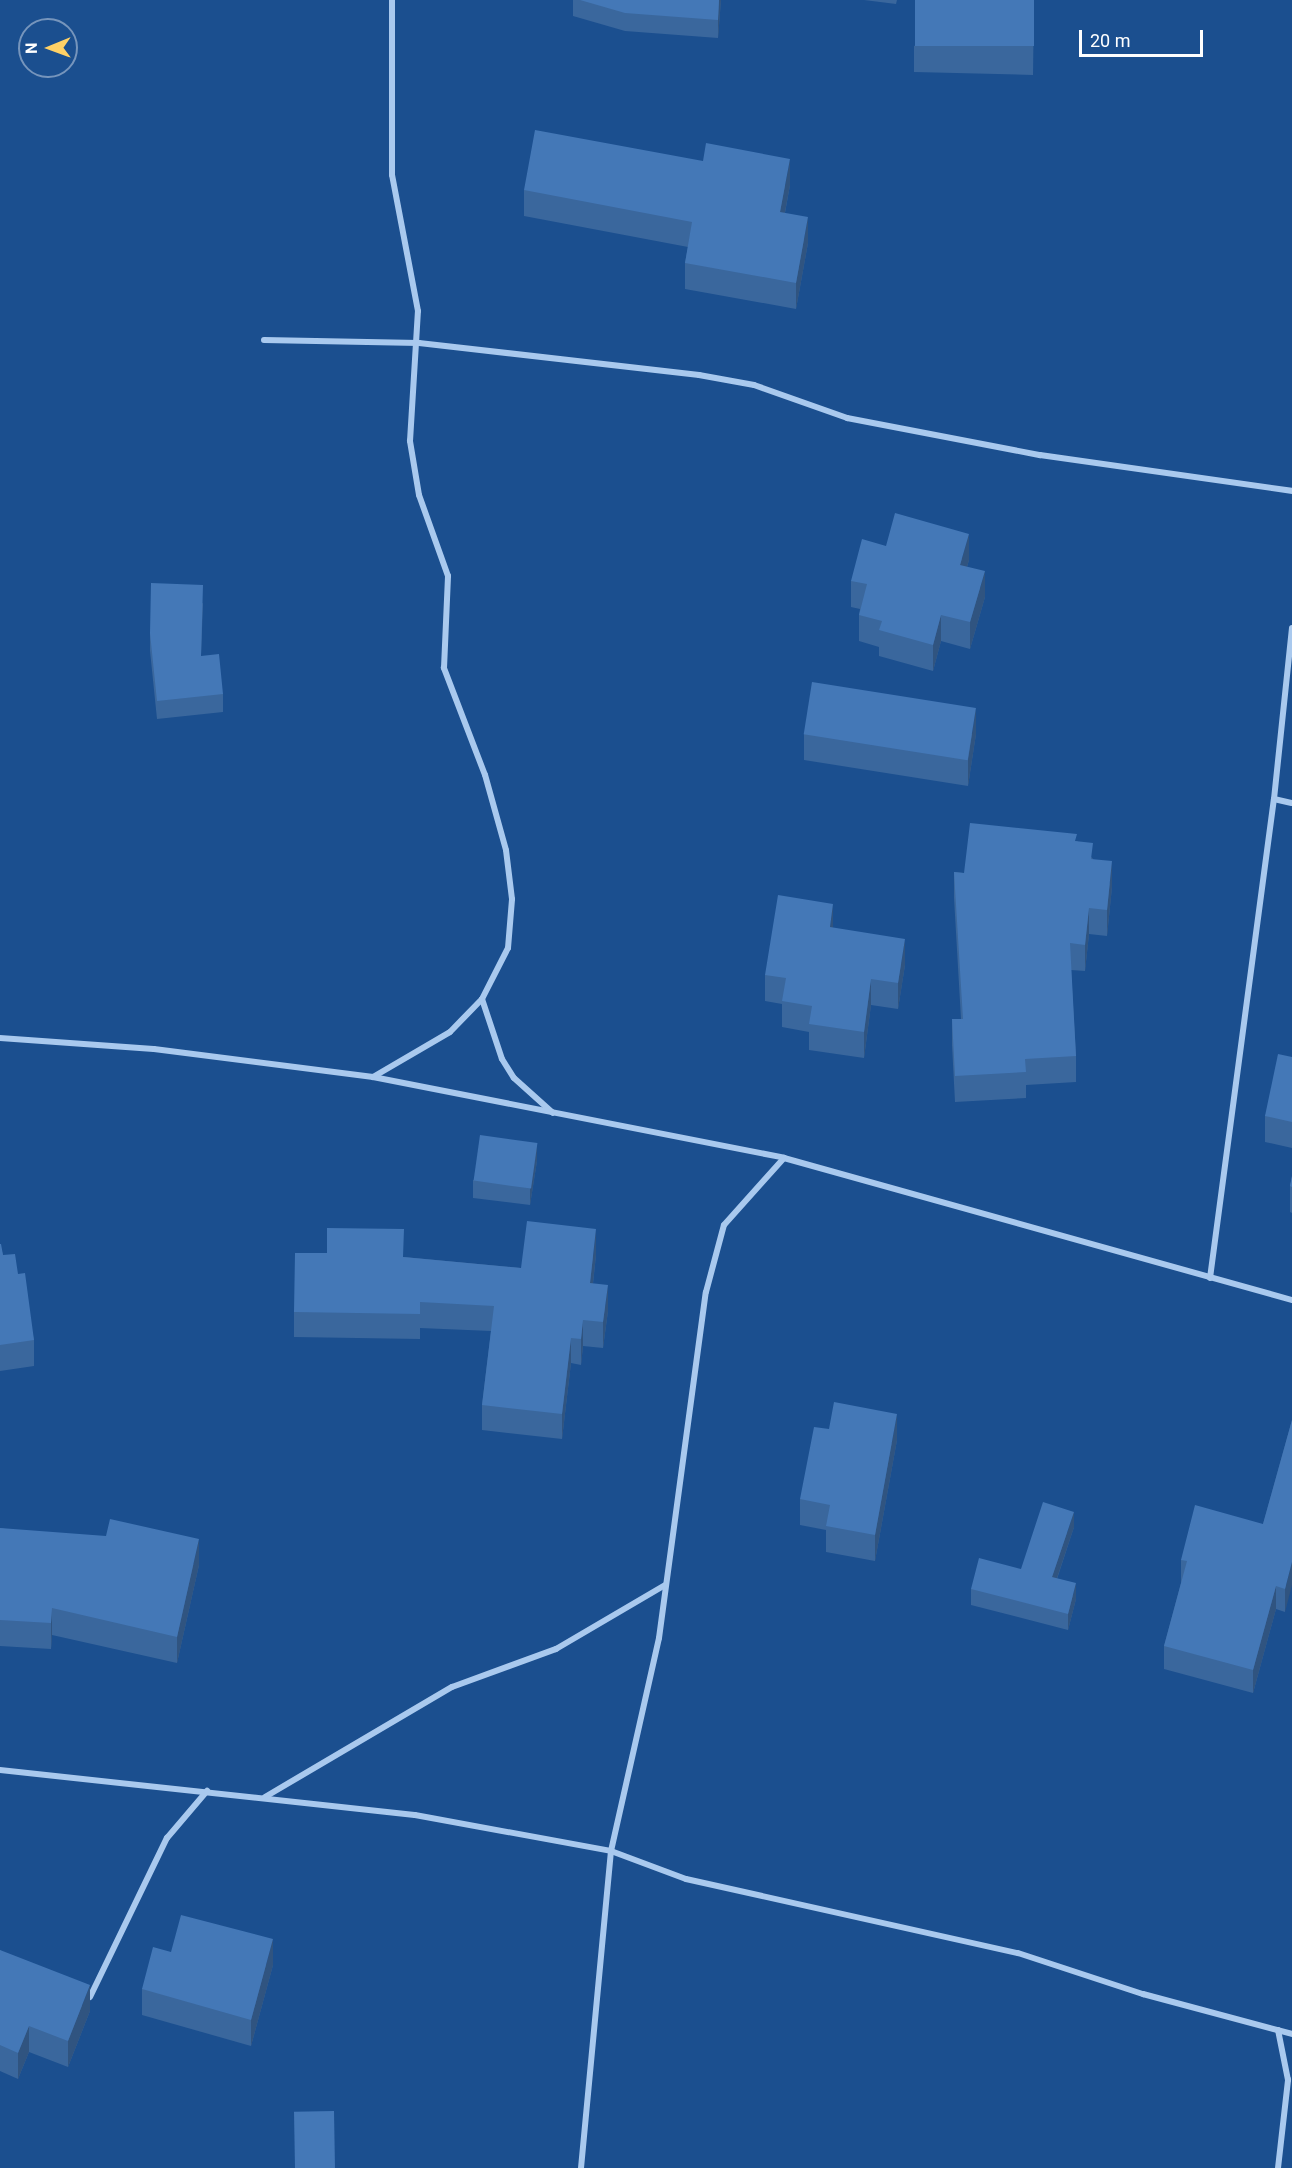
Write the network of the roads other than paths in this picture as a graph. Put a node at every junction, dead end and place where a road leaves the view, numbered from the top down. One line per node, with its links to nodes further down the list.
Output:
1 (392, 0): 3 (street)
2 (264, 340): 3 (street)
3 (419, 343): 4 (street); 8 (street)
4 (1292, 491)
5 (1292, 628): 6 (street)
6 (1274, 799): 7 (street); 13 (street)
7 (1292, 803)
8 (482, 999): 10 (street); 11 (street)
9 (0, 1038): 10 (street)
10 (373, 1077): 11 (street)
11 (553, 1113): 12 (street)
12 (784, 1158): 13 (street); 15 (street)
13 (1210, 1278): 14 (street)
14 (1292, 1300)
15 (665, 1585): 18 (street); 19 (street)
16 (0, 1770): 17 (street)
17 (207, 1791): 18 (street); 20 (street)
18 (264, 1797): 19 (street)
19 (611, 1851): 21 (street); 23 (street)
20 (90, 1997)
21 (1278, 2031): 22 (street); 24 (street)
22 (1292, 2034)
23 (581, 2168)
24 (1278, 2168)

